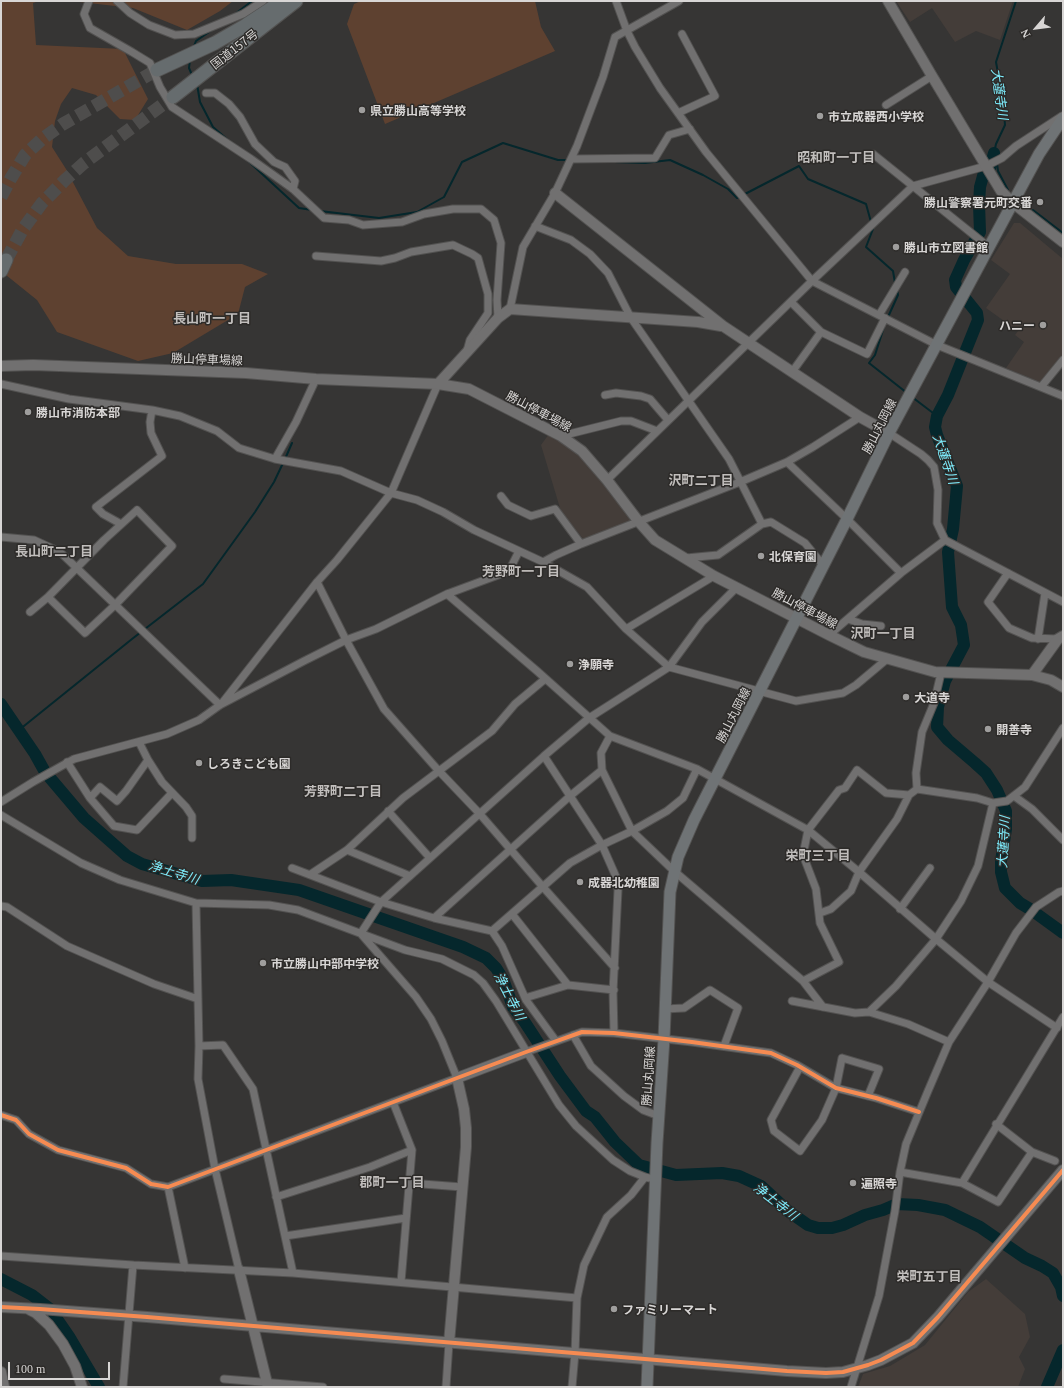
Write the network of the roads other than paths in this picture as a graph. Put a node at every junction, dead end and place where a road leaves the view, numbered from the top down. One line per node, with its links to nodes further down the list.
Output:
1 (89, 1): 23 (street)
2 (117, 1): 3 (street)
3 (263, 1)
4 (282, 1): 11 (highway, 国道157号)
5 (296, 1): 14 (highway, 国道157号)
6 (616, 1): 9 (street)
7 (679, 1): 9 (street)
8 (888, 1): 12 (street)
9 (627, 31): 16 (street); 20 (street)
10 (682, 34): 16 (street)
11 (157, 70)
12 (932, 76): 15 (street); 21 (street)
13 (206, 93): 23 (street)
14 (173, 97)
15 (886, 106)
16 (678, 113): 18 (street)
17 (1063, 117): 21 (street); 25 (main road, 勝山丸岡線)
18 (690, 129): 20 (street); 31 (street)
19 (873, 154): 22 (street)
20 (571, 159): 24 (street)
21 (986, 166): 22 (street); 25 (street)
22 (913, 186): 28 (street); 31 (street)
23 (292, 189): 35 (street)
24 (555, 193): 26 (street); 37 (street)
25 (1013, 203): 27 (street); 28 (main road, 勝山丸岡線)
26 (535, 226): 33 (street); 36 (street)
27 (1063, 242)
28 (990, 248): 40 (main road, 勝山丸岡線)
29 (316, 256): 41 (street)
30 (905, 272): 34 (street)
31 (812, 281): 32 (street); 34 (street)
32 (791, 302): 38 (street); 39 (street)
33 (510, 309): 35 (street); 36 (street)
34 (882, 316): 38 (street); 40 (street)
35 (498, 318): 41 (street)
36 (631, 318): 37 (street); 51 (street)
37 (723, 326): 39 (street)
38 (821, 332): 44 (street)
39 (749, 344): 44 (street); 51 (street)
40 (937, 345): 48 (street); 56 (main road, 勝山丸岡線)
41 (467, 350): 47 (street)
42 (1063, 360): 48 (street)
43 (1, 366): 45 (street, 勝山停車場線)
44 (792, 372): 53 (street)
45 (316, 379): 47 (street, 勝山停車場線); 58 (street)
46 (1, 384): 52 (street)
47 (438, 384): 57 (street, 勝山停車場線); 62 (street)
48 (1041, 387): 50 (street)
49 (605, 395): 54 (street)
50 (1063, 396)
51 (689, 400): 54 (street); 61 (street)
52 (152, 410): 58 (street); 66 (street)
53 (860, 417): 56 (street); 59 (street)
54 (668, 420): 55 (street)
55 (657, 431): 57 (street); 60 (street)
56 (889, 434): 64 (main road, 勝山丸岡線); 69 (street)
57 (561, 436): 60 (street, 勝山停車場線)
58 (275, 459): 62 (street)
59 (787, 462): 61 (street); 64 (street)
60 (607, 480): 65 (street, 勝山停車場線)
61 (740, 482): 65 (street); 67 (street)
62 (390, 493): 71 (street); 79 (street)
63 (502, 496): 70 (street)
64 (847, 519): 74 (main road, 勝山丸岡線); 76 (street)
65 (639, 522): 70 (street); 72 (street, 勝山停車場線)
66 (121, 524): 75 (street); 85 (street)
67 (762, 524): 72 (street); 74 (street)
68 (1, 537): 75 (street)
69 (945, 540): 76 (street); 77 (street)
70 (581, 544): 73 (street)
71 (519, 551): 73 (street); 82 (street)
72 (686, 558): 78 (street, 勝山停車場線)
73 (543, 562): 90 (street)
74 (823, 565): 87 (main road, 勝山丸岡線)
75 (76, 568): 83 (street); 85 (street)
76 (901, 573): 88 (street)
77 (1008, 573): 81 (street); 93 (street)
78 (714, 576): 80 (street, 勝山停車場線); 90 (street)
79 (316, 582): 94 (street); 102 (street)
80 (737, 587): 87 (street, 勝山停車場線); 96 (street)
81 (1045, 593): 84 (street); 93 (street)
82 (447, 594): 94 (street); 99 (street)
83 (48, 597): 85 (street); 86 (street)
84 (1063, 602)
85 (115, 605): 102 (street)
86 (30, 612)
87 (797, 619): 91 (street, 勝山停車場線); 101 (main road, 勝山丸岡線)
88 (848, 619): 89 (street); 91 (street)
89 (881, 626)
90 (626, 629): 96 (street)
91 (829, 635): 95 (street, 勝山停車場線)
92 (1060, 638): 93 (street); 98 (street)
93 (1038, 639)
94 (346, 640): 102 (street); 111 (street)
95 (887, 659): 97 (street, 勝山停車場線); 101 (street)
96 (669, 667): 101 (street); 103 (street)
97 (941, 673): 98 (street, 勝山停車場線); 114 (street)
98 (1032, 675): 100 (street, 勝山停車場線)
99 (544, 679): 103 (street); 111 (street)
100 (1063, 687)
101 (760, 691): 113 (main road, 勝山丸岡線)
102 (220, 705): 106 (street)
103 (589, 718): 105 (street); 107 (street)
104 (1063, 728): 118 (street)
105 (610, 736): 110 (street); 112 (street)
106 (139, 742): 108 (street); 109 (street)
107 (544, 756): 117 (street); 123 (street)
108 (148, 760): 115 (street); 119 (street)
109 (67, 762): 119 (street); 120 (street)
110 (697, 769): 113 (street); 126 (street)
111 (438, 770): 122 (street); 123 (street)
112 (602, 770): 117 (street); 126 (street)
113 (715, 778): 125 (street); 135 (main road, 勝山丸岡線)
114 (917, 789): 116 (street); 121 (street)
115 (172, 793): 119 (street); 127 (street)
116 (909, 795): 125 (street); 136 (street)
117 (570, 796): 129 (street); 131 (street)
118 (1014, 796): 121 (street); 128 (street)
119 (90, 798)
120 (1, 802)
121 (993, 803): 150 (street)
122 (388, 811): 130 (street); 132 (street)
123 (479, 813): 131 (street); 132 (street)
124 (1, 815): 141 (street)
125 (808, 830): 136 (street); 145 (street)
126 (632, 831): 129 (street); 135 (street)
127 (192, 838)
128 (1063, 840)
129 (602, 845): 139 (street); 151 (street)
130 (346, 850): 137 (street); 138 (street)
131 (510, 850): 139 (street); 147 (street)
132 (430, 858): 138 (street)
133 (292, 868): 137 (street)
134 (930, 868): 144 (street)
135 (674, 871): 152 (street); 160 (main road, 勝山丸岡線)
136 (859, 872): 144 (street); 145 (street)
137 (311, 874): 142 (street)
138 (410, 876): 142 (street)
139 (543, 887): 146 (street); 151 (street)
140 (1063, 891): 153 (street)
141 (196, 903): 149 (street); 157 (street)
142 (380, 904): 147 (street); 149 (street)
143 (1, 906): 157 (street)
144 (900, 909): 150 (street)
145 (820, 913): 152 (street)
146 (512, 914): 148 (street); 154 (street)
147 (434, 918): 148 (street)
148 (492, 931): 156 (street)
149 (361, 933): 171 (street); 173 (street)
150 (936, 939): 153 (street); 161 (street)
151 (615, 968): 155 (street)
152 (803, 981): 159 (street)
153 (988, 982): 163 (street); 168 (street)
154 (568, 985): 155 (street); 156 (street)
155 (614, 990): 164 (street)
156 (525, 998): 167 (street)
157 (198, 999): 169 (street)
158 (792, 1001): 159 (street)
159 (823, 1007): 161 (street)
160 (665, 1009): 166 (main road, 勝山丸岡線); 170 (street)
161 (869, 1012): 168 (street)
162 (1063, 1017): 163 (street)
163 (1057, 1028): 180 (street)
164 (614, 1033): 165 (street); 166 (street)
165 (573, 1035): 167 (street); 179 (street)
166 (664, 1039): 170 (street); 179 (main road, 勝山丸岡線)
167 (554, 1042): 171 (street)
168 (949, 1042): 177 (street)
169 (199, 1046): 181 (street); 185 (street)
170 (724, 1046): 172 (street)
171 (526, 1052): 173 (street); 188 (street)
172 (800, 1067): 174 (street); 174 (street)
173 (457, 1078): 176 (street); 192 (street)
174 (836, 1088): 175 (street); 175 (street)
175 (868, 1096): 177 (street)
176 (393, 1102): 181 (street); 182 (street)
177 (919, 1112): 187 (street)
178 (1, 1115): 191 (street)
179 (658, 1116): 188 (main road, 勝山丸岡線)
180 (996, 1124): 183 (street); 189 (street)
181 (266, 1150): 185 (street); 193 (street)
182 (412, 1150): 190 (street); 193 (street)
183 (1032, 1152): 184 (street); 189 (street)
184 (1054, 1161)
185 (215, 1169): 191 (street); 199 (street)
186 (1063, 1170): 211 (street)
187 (900, 1175): 189 (street); 211 (street)
188 (650, 1178): 203 (street); 210 (main road, 勝山丸岡線)
189 (962, 1182)
190 (409, 1183): 192 (street); 194 (street)
191 (168, 1187): 198 (street)
192 (462, 1187): 202 (street)
193 (276, 1197): 195 (street)
194 (406, 1218): 195 (street); 201 (street)
195 (285, 1236): 200 (street)
196 (1, 1256): 197 (street)
197 (133, 1265): 198 (street); 206 (street)
198 (185, 1268): 199 (street)
199 (239, 1270): 200 (street); 207 (street)
200 (293, 1273): 201 (street)
201 (401, 1282): 202 (street)
202 (454, 1287): 203 (street); 208 (street)
203 (577, 1298): 209 (street)
204 (1, 1307): 205 (street)
205 (26, 1308): 206 (street); 216 (street)
206 (128, 1316): 207 (street); 217 (street)
207 (253, 1327): 208 (street); 214 (street)
208 (450, 1343): 209 (street); 219 (street)
209 (575, 1353): 210 (street); 220 (street)
210 (648, 1360): 211 (street); 221 (main road, 勝山丸岡線)
211 (857, 1368): 222 (street)
212 (1, 1372): 215 (street)
213 (224, 1379): 214 (street)
214 (267, 1385): 218 (street)
215 (4, 1387)
216 (82, 1387)
217 (123, 1387)
218 (323, 1387)
219 (446, 1387)
220 (572, 1387)
221 (647, 1387)
222 (851, 1387)

